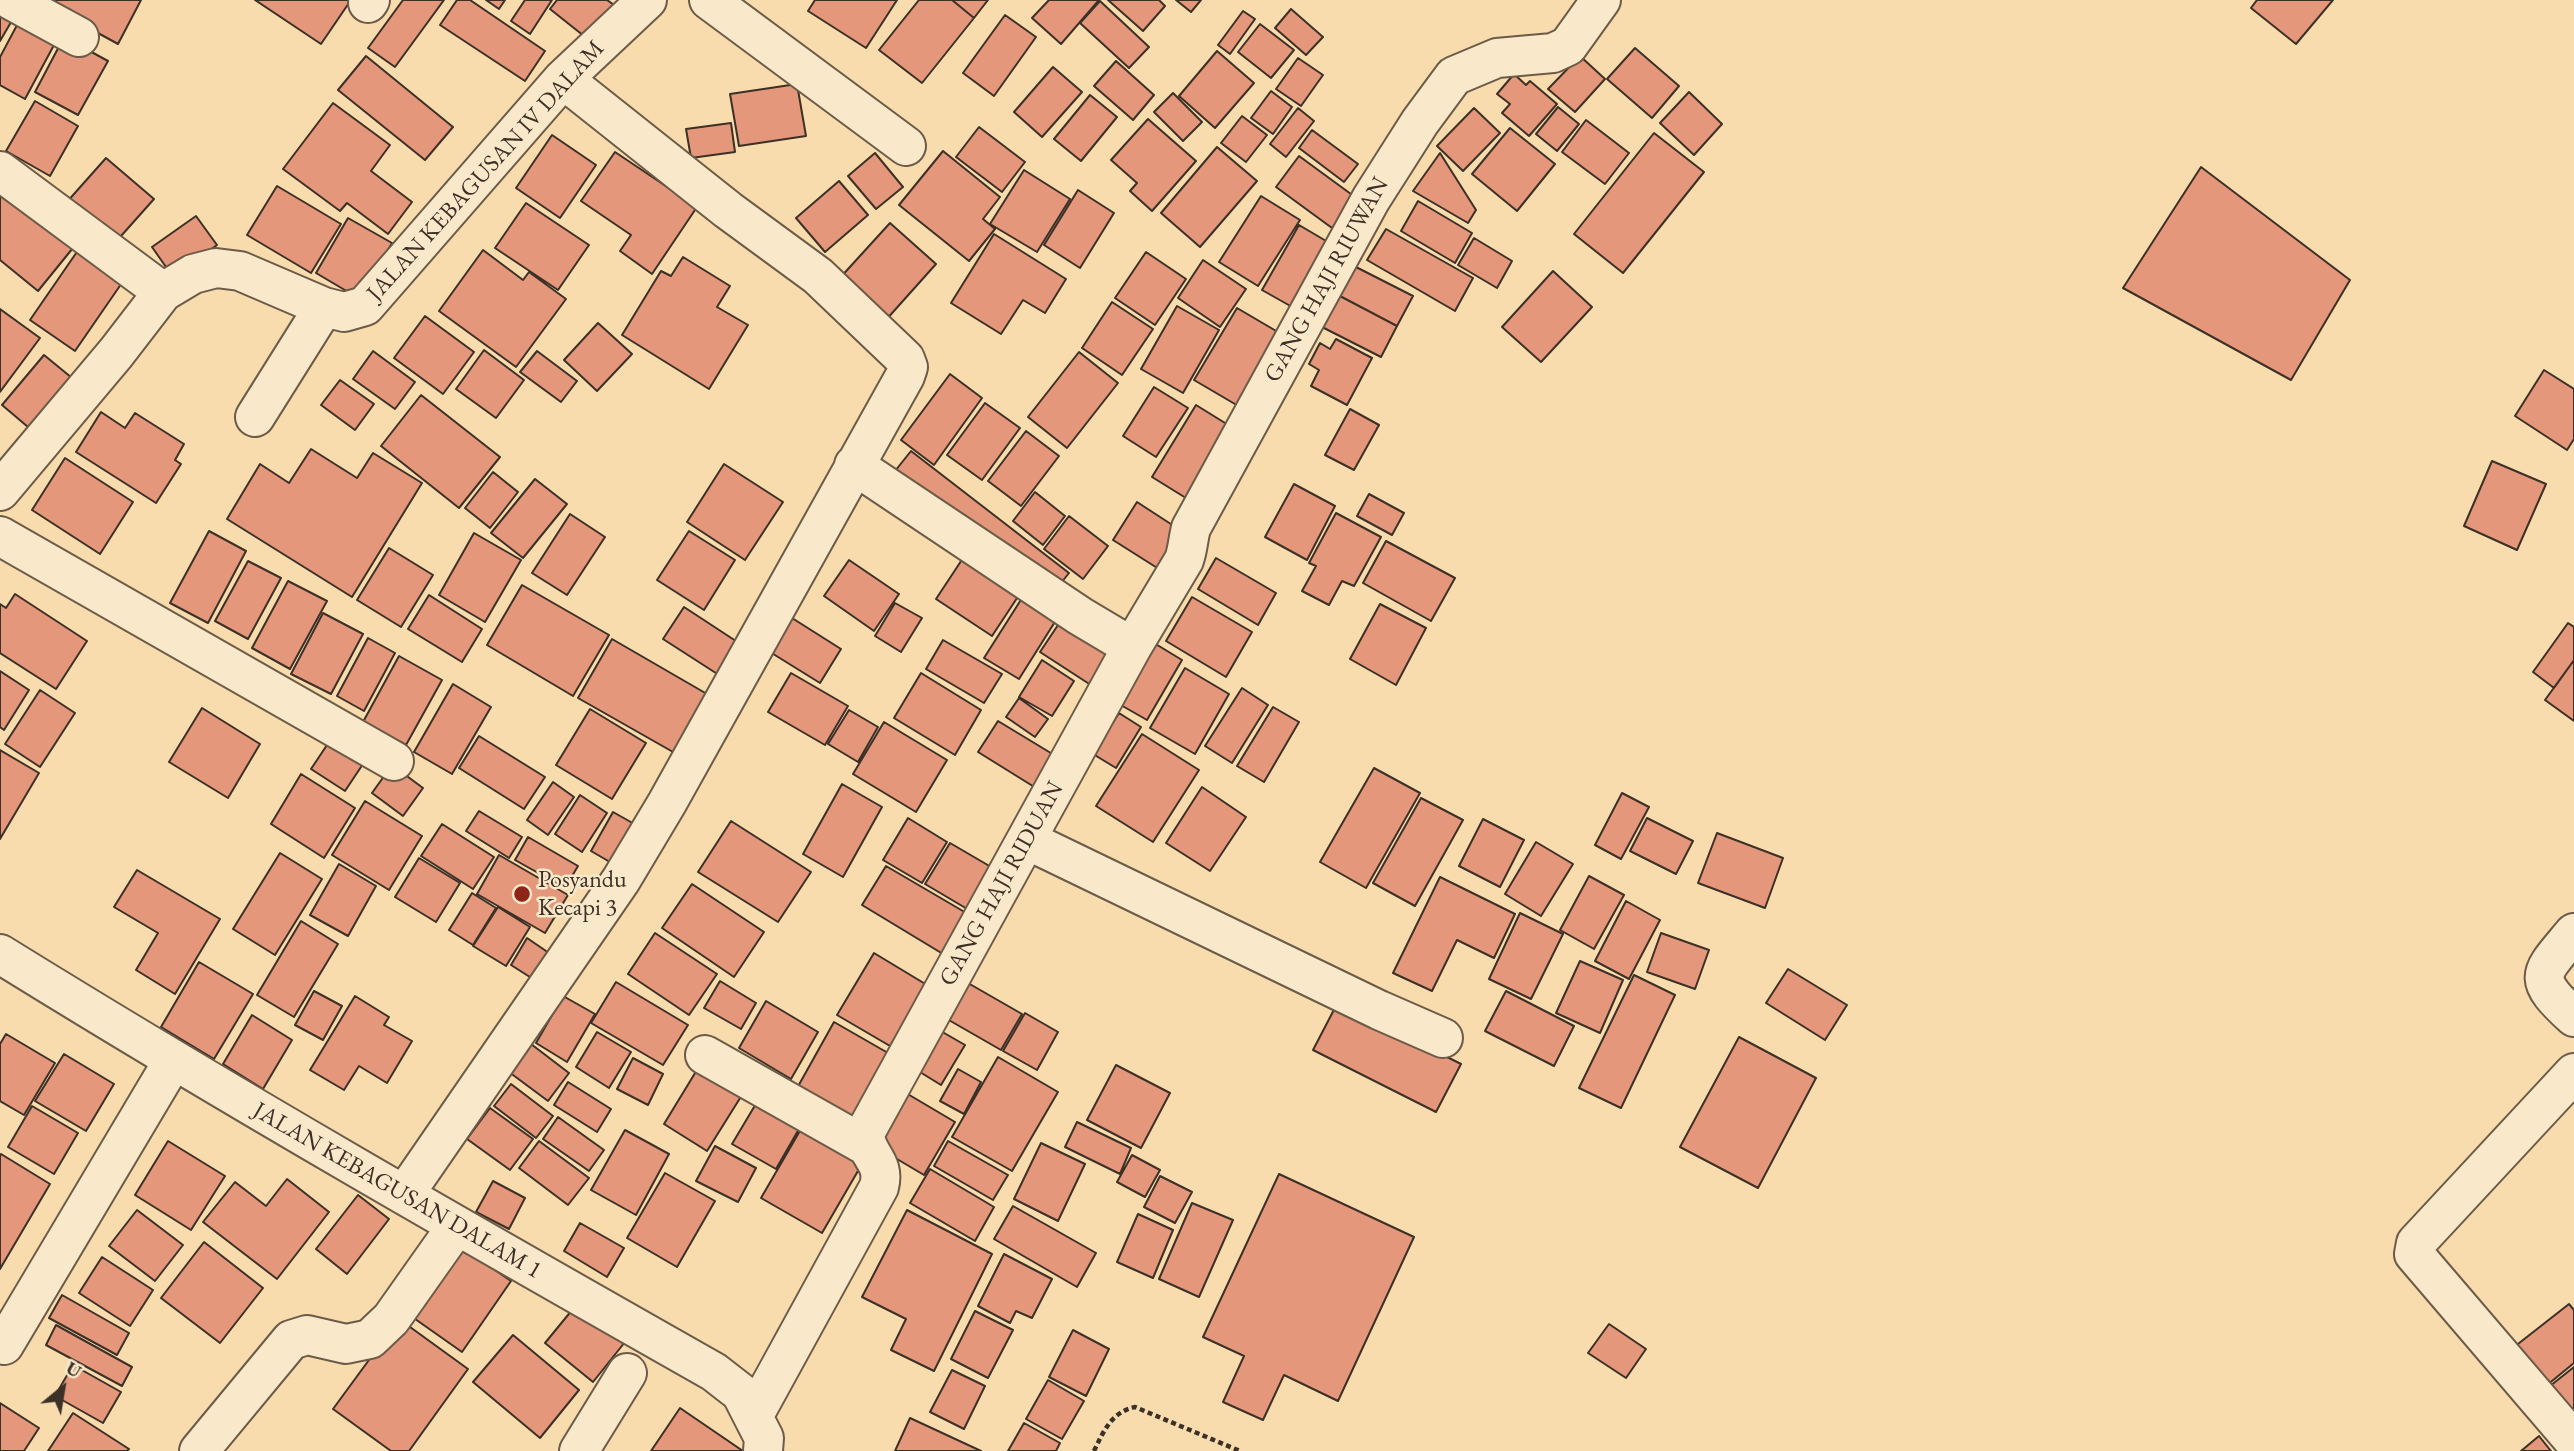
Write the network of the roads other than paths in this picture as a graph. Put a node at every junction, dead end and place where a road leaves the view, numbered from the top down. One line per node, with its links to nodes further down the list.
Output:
1 (11, 0): 5 (street)
2 (647, 0): 6 (street, JALAN KEBAGUSAN IV DALAM)
3 (709, 0): 7 (street)
4 (1601, 0): 15 (street, GANG HAJI RIUWAN)
5 (79, 37)
6 (563, 79): 10 (street, JALAN KEBAGUSAN IV DALAM); 12 (street)
7 (906, 146)
8 (0, 171): 9 (street)
9 (163, 292): 10 (street, JALAN KEBAGUSAN IV DALAM); 13 (street, JALAN KEBAGUSAN IV DALAM)
10 (324, 307): 11 (street)
11 (256, 417)
12 (854, 465): 15 (street); 26 (street)
13 (0, 491)
14 (0, 536): 16 (street)
15 (1132, 647): 17 (street, GANG HAJI RIDUAN)
16 (394, 761)
17 (1027, 840): 21 (street); 25 (street, GANG HAJI RIDUAN)
18 (2574, 933): 20 (street)
19 (0, 954): 23 (street, JALAN KEBAGUSAN DALAM 1)
20 (2574, 1017)
21 (1443, 1038)
22 (705, 1055): 25 (street)
23 (173, 1061): 26 (street, JALAN KEBAGUSAN DALAM 1); 28 (street)
24 (2574, 1073): 31 (street)
25 (868, 1147): 30 (street)
26 (404, 1195): 27 (street, JALAN KEBAGUSAN DALAM 1)
27 (456, 1227): 30 (street, JALAN KEBAGUSAN DALAM 1); 32 (street)
28 (4, 1345)
29 (627, 1373): 33 (street)
30 (768, 1439)
31 (2574, 1441)
32 (199, 1451)
33 (579, 1451)

